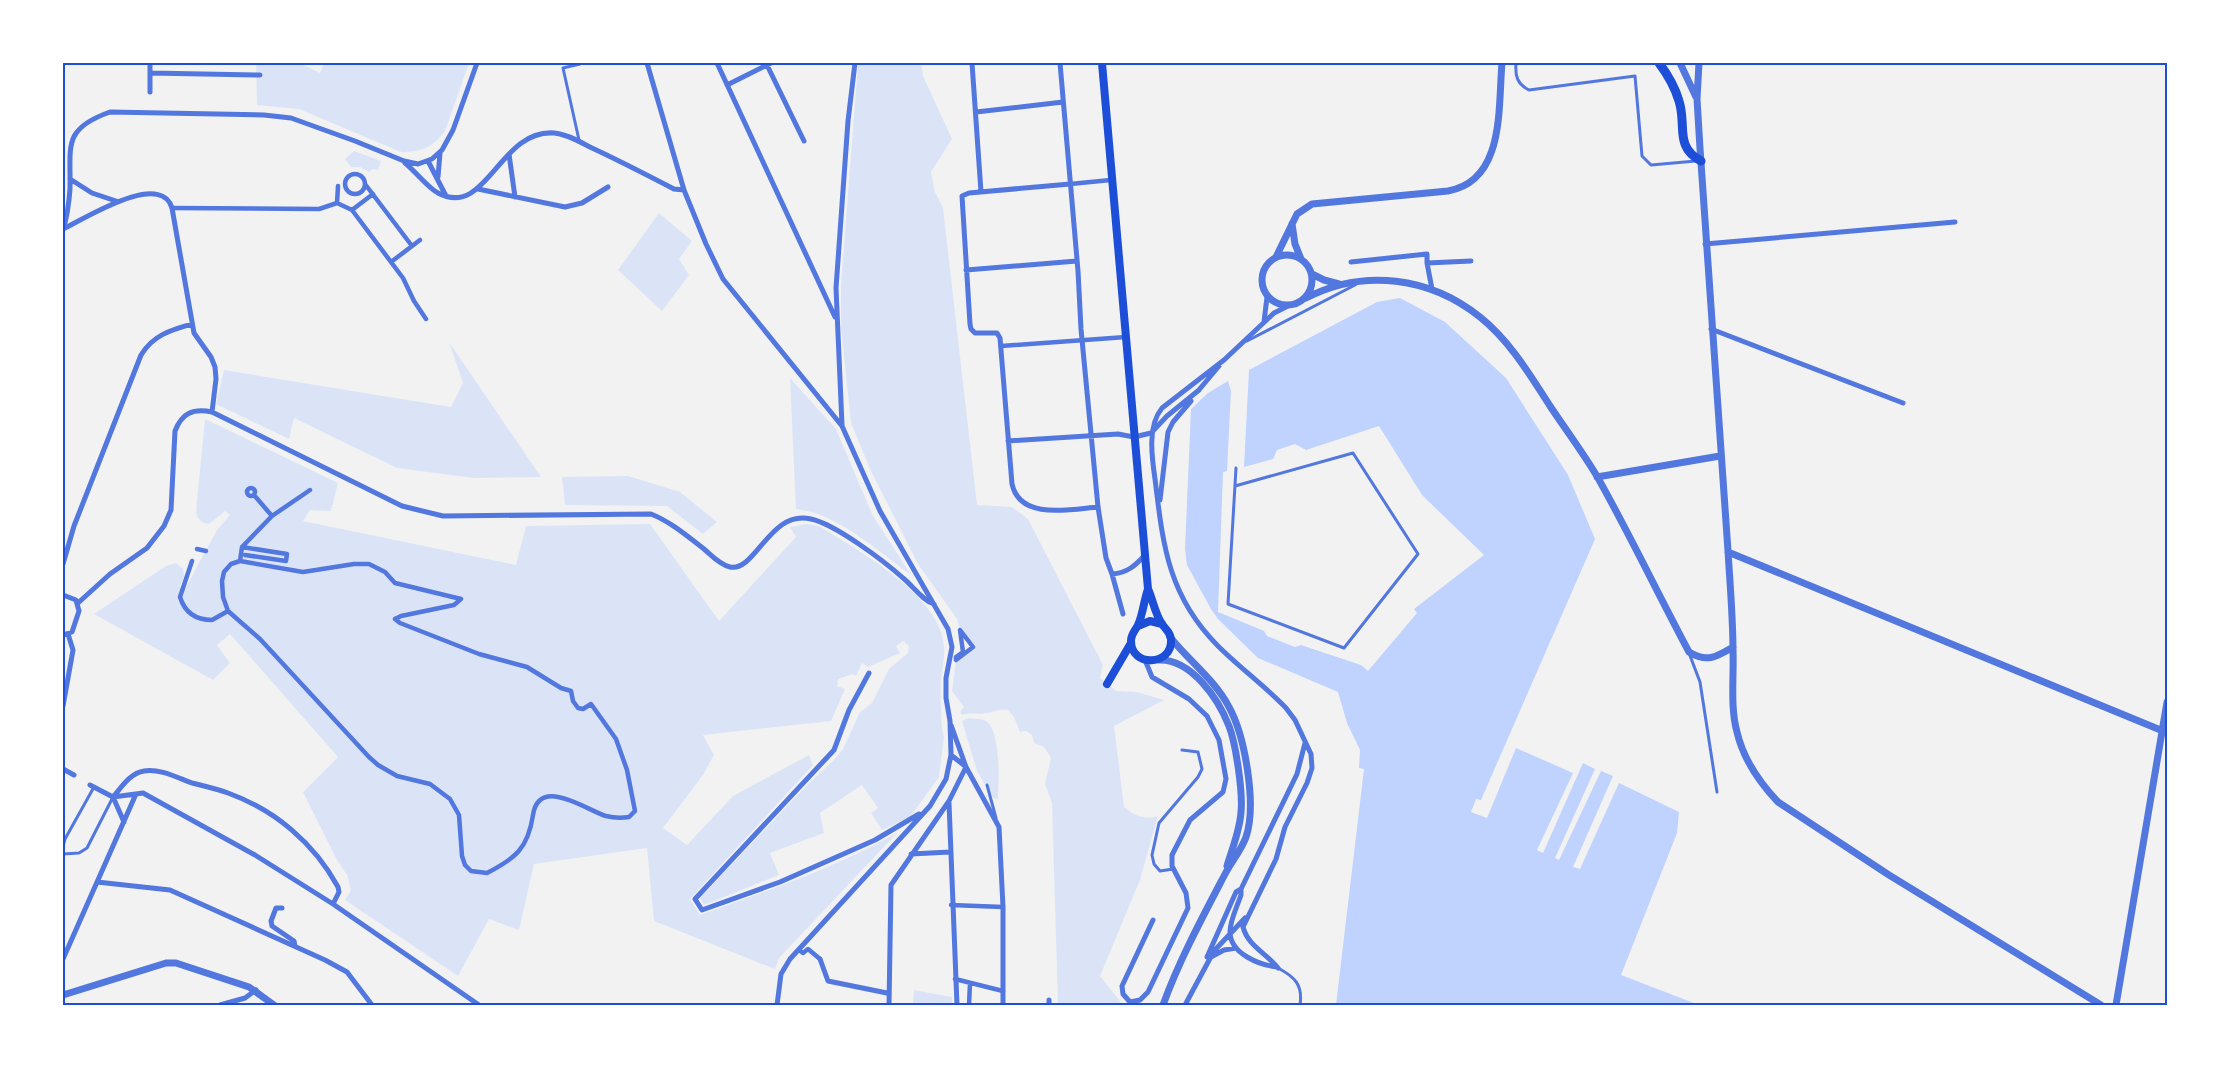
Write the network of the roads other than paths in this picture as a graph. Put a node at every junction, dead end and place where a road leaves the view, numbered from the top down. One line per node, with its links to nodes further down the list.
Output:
1 (150, 63): 16 (street)
2 (477, 63): 25 (street)
3 (647, 63): 39 (street)
4 (717, 63): 18 (street)
5 (972, 63): 22 (street)
6 (1060, 63): 21 (street)
7 (1102, 63): 33 (main road)
8 (1502, 63): 49 (street)
9 (1516, 63): 29 (lane)
10 (1659, 63): 29 (highway)
11 (1680, 63): 20 (street)
12 (1699, 63): 20 (street)
13 (580, 64): 24 (lane)
14 (768, 64): 18 (street); 23 (street)
15 (854, 64): 70 (street)
16 (150, 73): 17 (street); 19 (street)
17 (260, 75)
18 (727, 85): 70 (street)
19 (150, 92)
20 (1697, 99): 29 (street)
21 (1063, 102): 22 (street); 35 (street)
22 (976, 111): 40 (street)
23 (804, 141)
24 (579, 142): 26 (street); 39 (street)
25 (440, 153): 28 (street); 32 (street)
26 (509, 154): 38 (street); 43 (street)
27 (404, 161): 28 (street); 30 (street); 31 (street)
28 (426, 161): 31 (street); 32 (street)
29 (1701, 161): 52 (street)
30 (70, 178): 44 (street); 50 (street)
31 (424, 179): 42 (street)
32 (438, 179): 42 (street)
33 (1112, 180): 35 (street); 74 (main road)
34 (365, 184): 37 (street); 37 (street); 41 (street)
35 (1070, 184): 40 (street); 56 (street)
36 (608, 187): 43 (street)
37 (345, 189): 45 (street)
38 (478, 189): 42 (street); 43 (street)
39 (684, 190): 82 (street)
40 (981, 192): 61 (street)
41 (372, 194): 47 (street); 53 (street)
42 (446, 196)
43 (515, 197)
44 (116, 201): 46 (street); 50 (street)
45 (337, 203): 46 (street); 47 (street)
46 (172, 208): 72 (street)
47 (352, 210): 58 (street)
48 (1954, 222): 52 (street)
49 (1292, 224): 54 (street); 55 (street)
50 (63, 230)
51 (420, 240): 53 (street)
52 (1705, 244): 73 (street)
53 (412, 246): 58 (street)
54 (1276, 257): 55 (street); 66 (street)
55 (1301, 259): 62 (street)
56 (1077, 261): 61 (street); 75 (street)
57 (1472, 261): 60 (street)
58 (391, 262): 69 (street)
59 (1351, 262): 60 (street)
60 (1428, 263): 65 (street)
61 (966, 270): 77 (street)
62 (1312, 274): 64 (street); 67 (street)
63 (1359, 283): 64 (street); 65 (street); 76 (lane)
64 (1342, 285): 67 (street)
65 (1432, 289): 89 (street)
66 (1267, 297): 68 (street); 71 (street)
67 (1306, 298): 68 (street)
68 (1288, 306): 71 (street)
69 (426, 319)
70 (836, 320): 82 (street)
71 (1264, 323): 76 (street)
72 (192, 324): 81 (street); 104 (street)
73 (1711, 329): 80 (street); 87 (street)
74 (1126, 337): 75 (street); 85 (main road)
75 (1082, 340): 77 (street); 84 (street)
76 (1240, 345): 78 (street)
77 (1001, 346): 86 (street)
78 (1224, 360): 79 (street); 83 (street)
79 (1199, 390): 83 (street); 94 (street)
80 (1903, 403)
81 (212, 412): 108 (street); 109 (street)
82 (842, 426): 109 (street)
83 (1153, 431): 85 (street); 94 (street)
84 (1092, 436): 85 (street); 86 (street); 93 (street)
85 (1134, 436): 101 (main road)
86 (1008, 441): 93 (street)
87 (1720, 456): 89 (street); 99 (street)
88 (1236, 468): 90 (lane)
89 (1597, 477): 119 (street)
90 (1235, 486): 90 (lane)
91 (310, 490): 95 (street)
92 (254, 495): 95 (street)
93 (1098, 507): 105 (street)
94 (1159, 512): 127 (street)
95 (272, 516): 96 (street)
96 (242, 547): 100 (street); 103 (street)
97 (197, 549): 98 (street)
98 (206, 551)
99 (1728, 552): 118 (street); 126 (street)
100 (245, 555)
101 (1145, 555): 105 (street); 106 (main road)
102 (192, 561): 110 (street)
103 (240, 561): 110 (street); 110 (street)
104 (63, 564)
105 (1112, 574): 111 (street)
106 (1148, 589): 112 (main road); 113 (main road)
107 (63, 595): 108 (street)
108 (78, 603): 115 (street)
109 (934, 604): 125 (street)
110 (228, 611)
111 (1123, 614)
112 (1162, 624): 113 (main road); 116 (main road)
113 (1138, 626): 117 (main road)
114 (960, 630): 114 (street)
115 (66, 635): 124 (street)
116 (1170, 637): 121 (main road); 147 (street)
117 (1131, 643): 120 (main road); 120 (main road)
118 (1733, 647): 119 (street); 184 (street)
119 (1689, 652): 135 (lane)
120 (1141, 658): 121 (main road); 146 (street)
121 (1159, 660): 147 (street)
122 (869, 673): 139 (street)
123 (2167, 702): 126 (street)
124 (63, 706)
125 (950, 721): 129 (street); 130 (street)
126 (2163, 731): 185 (street)
127 (1305, 741): 149 (street); 154 (street)
128 (1182, 750): 146 (lane)
129 (951, 755): 130 (street); 139 (street)
130 (966, 767): 138 (street); 141 (street)
131 (63, 769): 132 (street)
132 (74, 775)
133 (987, 785): 141 (lane)
134 (92, 786): 137 (street); 142 (lane)
135 (1718, 792)
136 (136, 794): 137 (street); 140 (street); 150 (street)
137 (113, 797): 140 (street); 144 (lane); 150 (street)
138 (949, 801): 143 (street); 145 (street)
139 (930, 806): 159 (street)
140 (124, 822): 148 (street)
141 (999, 827): 152 (street)
142 (63, 847)
143 (950, 852): 145 (street); 151 (street)
144 (63, 854)
145 (911, 854): 169 (street)
146 (1173, 869): 171 (street)
147 (1226, 872): 181 (street)
148 (97, 882): 157 (street); 162 (street)
149 (1241, 889): 156 (street); 163 (street)
150 (333, 904): 175 (street)
151 (951, 905): 152 (street); 165 (street)
152 (1003, 907): 168 (street)
153 (282, 908): 157 (street)
154 (1248, 915): 156 (street); 164 (street)
155 (1153, 920): 171 (street)
156 (1230, 934): 158 (street); 161 (street)
157 (295, 946): 174 (street)
158 (1236, 948): 161 (street); 164 (street)
159 (798, 950): 160 (street); 176 (street)
160 (820, 958): 169 (street)
161 (1210, 958): 163 (street)
162 (63, 959)
163 (1204, 966): 182 (street)
164 (1278, 968): 183 (lane)
165 (955, 979): 166 (street); 178 (street)
166 (970, 983): 168 (street); 179 (street)
167 (256, 990): 170 (street); 172 (street); 173 (street)
168 (1003, 990): 180 (street)
169 (887, 993): 177 (street)
170 (63, 995)
171 (1133, 1004)
172 (220, 1005)
173 (274, 1005)
174 (372, 1005)
175 (479, 1005)
176 (777, 1005)
177 (889, 1005)
178 (957, 1005)
179 (969, 1005)
180 (1003, 1005)
181 (1163, 1005)
182 (1185, 1005)
183 (1300, 1005)
184 (2101, 1005)
185 (2115, 1005)

